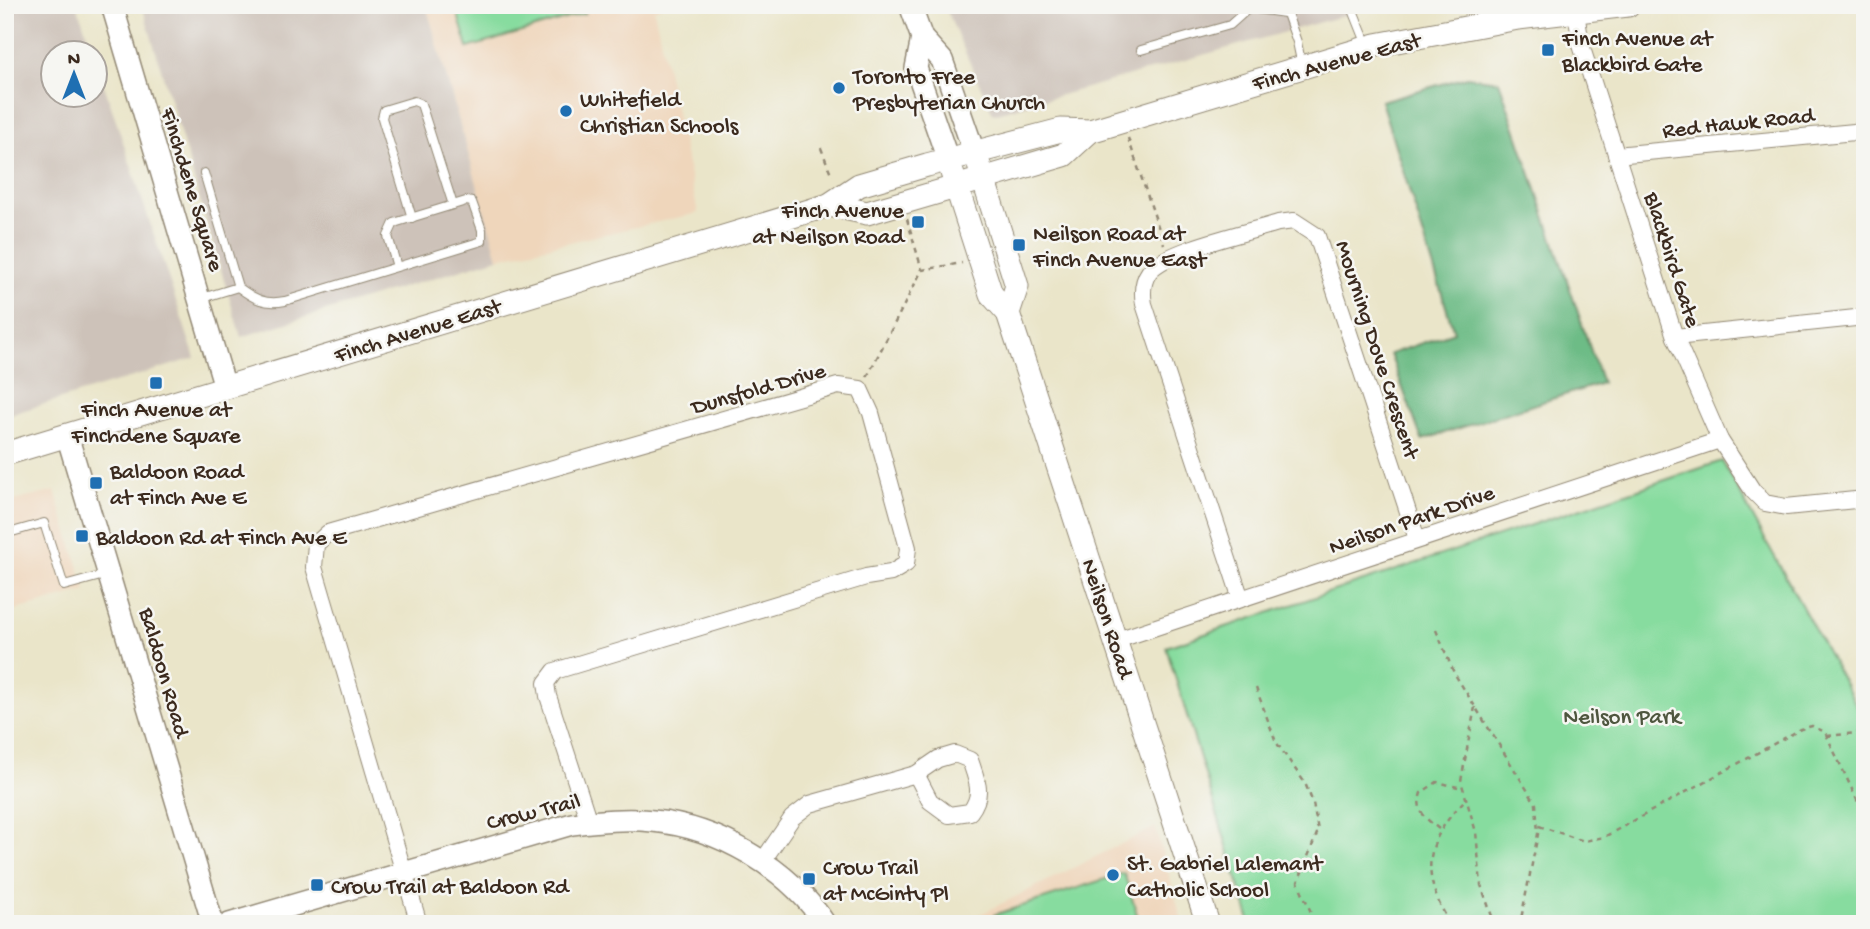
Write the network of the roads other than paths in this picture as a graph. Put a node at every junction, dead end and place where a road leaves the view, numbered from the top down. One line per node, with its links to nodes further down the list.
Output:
1 (112, 5): 25 (street, Finchdene Square)
2 (910, 5): 8 (street, Neilson Road)
3 (1351, 5): 9 (lane)
4 (1628, 5): 7 (main road, Finch Avenue East)
5 (1249, 7): 6 (lane); 10 (lane)
6 (1284, 9): 11 (lane)
7 (1576, 12): 9 (main road, Finch Avenue East); 15 (street, Blackbird Gate)
8 (922, 38): 14 (street, Neilson Road); 16 (street, Neilson Road)
9 (1368, 48): 11 (main road, Finch Avenue East)
10 (1141, 50)
11 (1302, 66): 12 (main road, Finch Avenue East)
12 (1090, 131): 14 (main road, Finch Avenue East); 18 (main road, Finch Avenue East)
13 (1865, 131): 15 (street, Red Hawk Road)
14 (974, 152): 16 (main road, Finch Avenue East); 18 (main road, Neilson Road)
15 (1616, 155): 28 (street, Blackbird Gate)
16 (948, 160): 19 (main road, Neilson Road); 21 (main road, Finch Avenue East)
17 (204, 173): 24 (lane)
18 (984, 179): 19 (main road, Finch Avenue East); 26 (main road, Neilson Road)
19 (956, 187): 21 (main road, Finch Avenue East); 26 (main road, Neilson Road)
20 (453, 205): 22 (lane); 22 (lane); 23 (lane)
21 (829, 205): 29 (main road, Finch Avenue East)
22 (412, 218): 23 (lane)
23 (397, 267): 24 (lane)
24 (238, 287): 25 (lane)
25 (199, 299): 29 (street, Finchdene Square)
26 (1008, 313): 38 (main road, Neilson Road)
27 (1865, 317): 28 (street)
28 (1675, 337): 31 (street, Blackbird Gate)
29 (225, 387): 30 (main road, Finch Avenue East)
30 (67, 435): 32 (main road, Finch Avenue East); 36 (street, Baldoon Road)
31 (1720, 440): 33 (street, Blackbird Gate); 35 (street, Neilson Park Drive)
32 (5, 454)
33 (1865, 499)
34 (5, 534): 36 (lane)
35 (1417, 539): 37 (street, Neilson Park Drive); 37 (street, Mourning Dove Crescent)
36 (109, 574): 43 (street, Baldoon Road)
37 (1241, 599): 38 (street, Neilson Park Drive)
38 (1117, 640): 47 (main road, Neilson Road)
39 (916, 774): 41 (street)
40 (589, 822): 41 (street, Crow Trail); 42 (street, Crow Trail); 42 (street, Dunsfold Drive)
41 (762, 862): 46 (street, Crow Trail)
42 (403, 872): 44 (street, Crow Trail); 45 (street, Dunsfold Drive)
43 (213, 924)
44 (229, 924)
45 (419, 924)
46 (825, 924)
47 (1208, 924)

